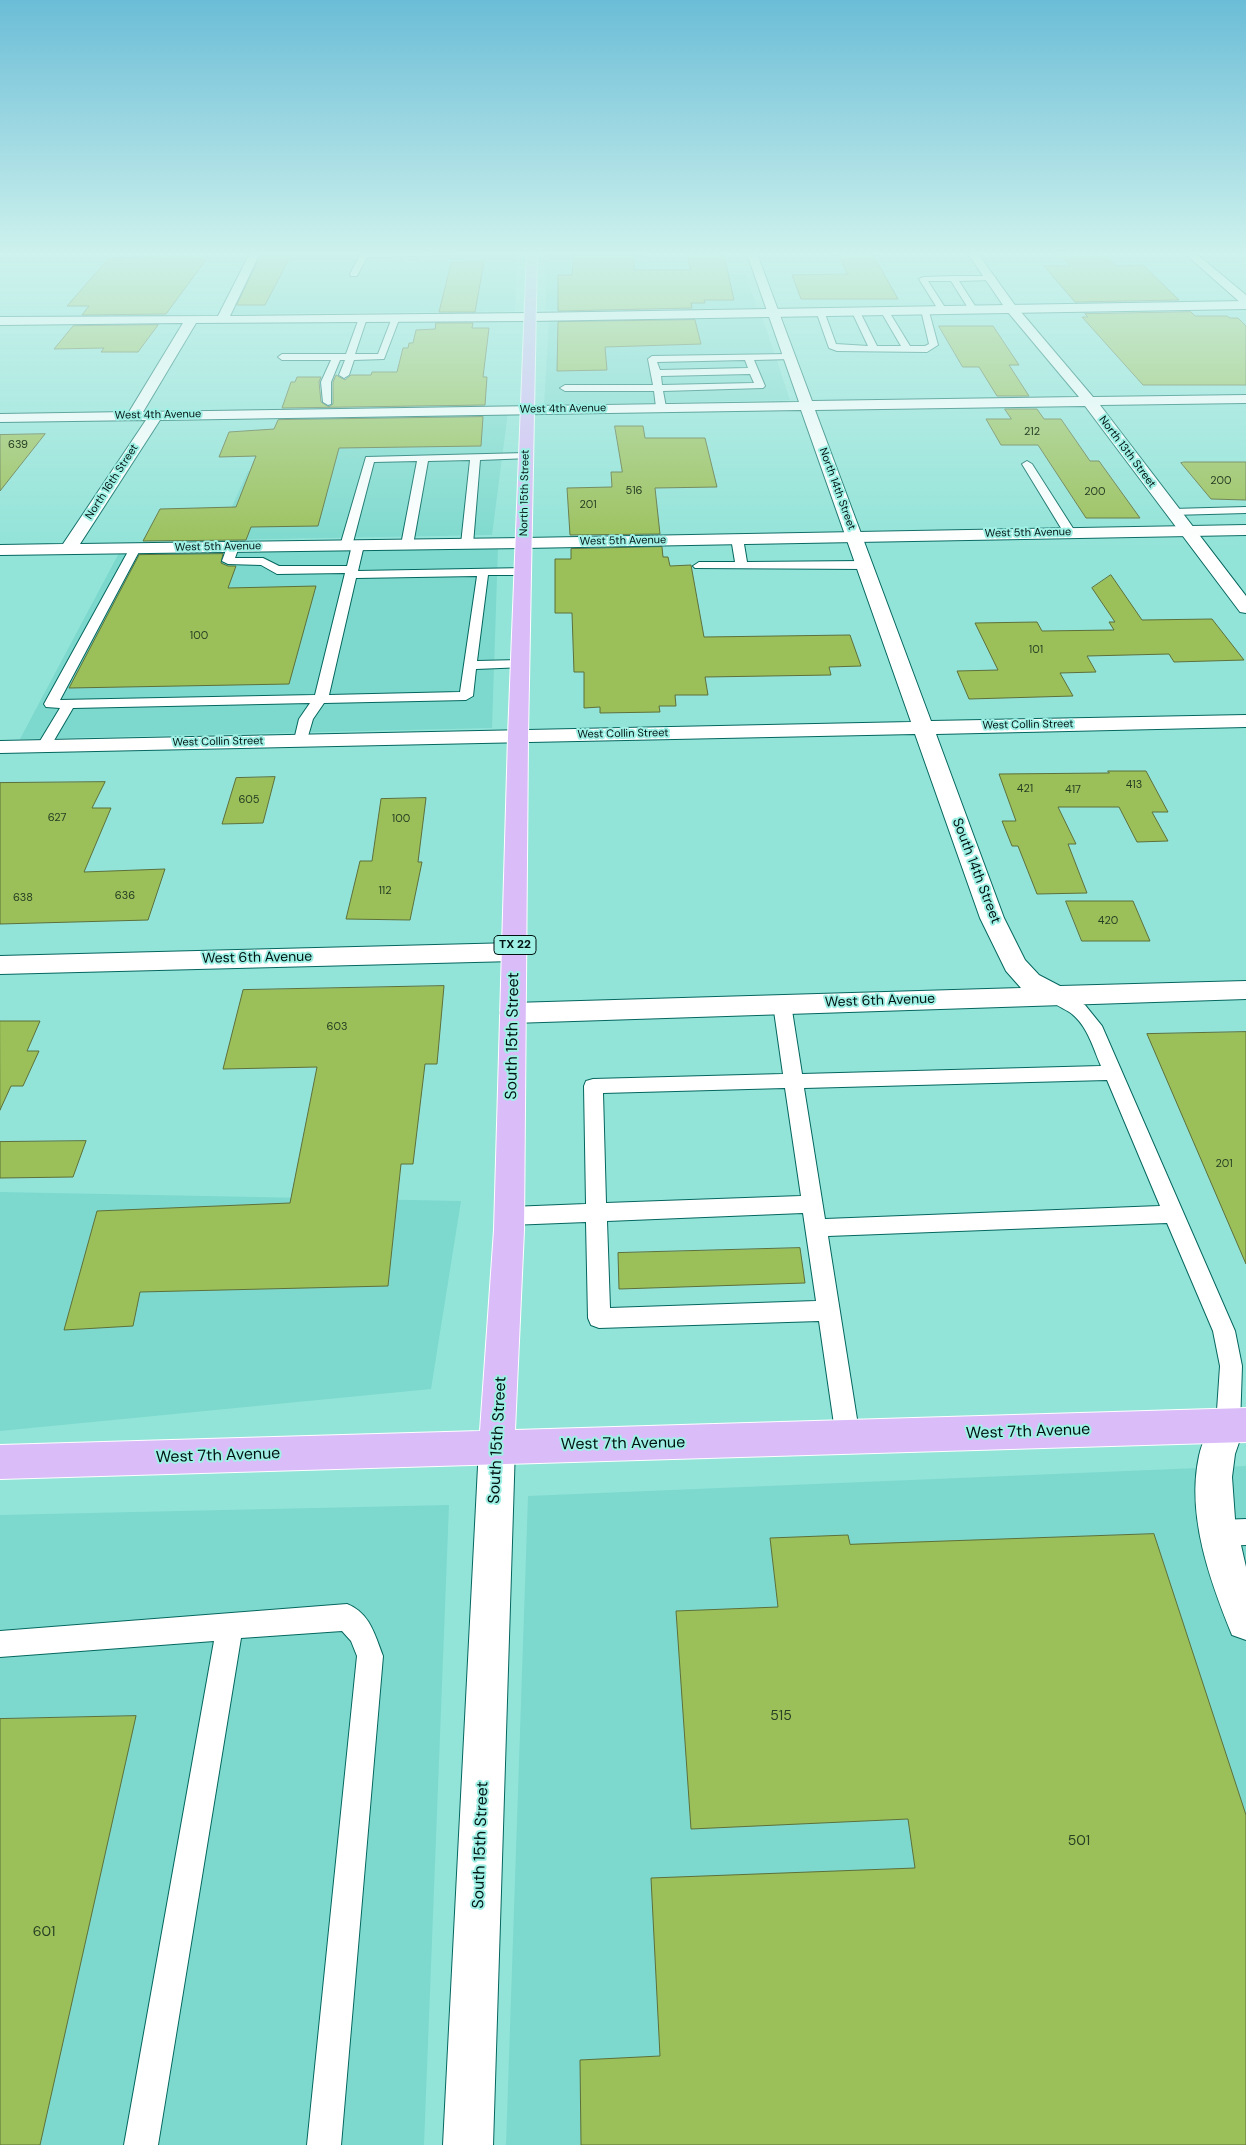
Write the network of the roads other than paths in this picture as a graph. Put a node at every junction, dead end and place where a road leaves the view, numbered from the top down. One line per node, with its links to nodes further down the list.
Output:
1 (173, 351): 23 (street)
2 (351, 351): 9 (lane)
3 (383, 351): 9 (lane)
4 (529, 351): 21 (main road, North 15th Street / TX 22)
5 (787, 351): 11 (street, North 14th Street)
6 (1047, 351): 17 (street, North 13th Street)
7 (282, 357): 8 (lane)
8 (337, 357): 9 (lane); 19 (lane)
9 (349, 357): 19 (lane)
10 (748, 357): 11 (lane); 12 (lane); 13 (lane)
11 (789, 357): 18 (street, North 14th Street)
12 (754, 371): 13 (lane); 15 (lane)
13 (656, 373): 15 (lane)
14 (565, 388): 15 (lane)
15 (658, 388): 20 (lane)
16 (1246, 399): 17 (street, West 4th Avenue)
17 (1089, 401): 18 (street, West 4th Avenue); 30 (street, North 13th Street)
18 (806, 405): 20 (street, West 4th Avenue); 34 (street, North 14th Street)
19 (326, 407): 21 (street, West 4th Avenue); 22 (street, West 4th Avenue)
20 (661, 407): 21 (street, West 4th Avenue)
21 (527, 409): 25 (main road, North 15th Street / TX 22)
22 (156, 415): 23 (street, West 4th Avenue); 42 (street, North 16th Street)
23 (134, 416): 24 (street, West 4th Avenue)
24 (0, 418)
25 (526, 456): 26 (lane); 36 (main road, North 15th Street / TX 22)
26 (476, 457): 27 (lane); 38 (lane)
27 (423, 458): 37 (lane); 39 (lane)
28 (1027, 464): 33 (lane)
29 (1246, 510): 30 (lane)
30 (1172, 512): 32 (street, North 13th Street)
31 (1246, 530): 32 (street, West 5th Avenue)
32 (1186, 531): 33 (street, West 5th Avenue); 50 (street, North 13th Street)
33 (1070, 532): 34 (street, West 5th Avenue)
34 (854, 536): 35 (street, West 5th Avenue); 44 (street, North 14th Street)
35 (737, 538): 36 (street, West 5th Avenue); 46 (lane)
36 (524, 543): 38 (street, West 5th Avenue); 47 (main road, North 15th Street / TX 22)
37 (407, 544): 38 (street, West 5th Avenue); 39 (street, West 5th Avenue)
38 (467, 544)
39 (352, 546): 40 (street, West 5th Avenue); 48 (lane)
40 (233, 547): 41 (street, West 5th Avenue); 48 (lane)
41 (135, 548): 42 (street, West 5th Avenue); 54 (lane)
42 (68, 549): 43 (street, West 5th Avenue)
43 (0, 550)
44 (864, 565): 46 (lane); 56 (street, North 14th Street)
45 (699, 566): 46 (lane)
46 (742, 566)
47 (523, 571): 49 (lane); 51 (main road, North 15th Street / TX 22)
48 (351, 572): 49 (lane); 53 (lane)
49 (483, 572): 52 (lane)
50 (1245, 604)
51 (520, 664): 52 (lane); 57 (main road, North 15th Street / TX 22)
52 (470, 665): 53 (lane)
53 (321, 698): 54 (lane); 58 (lane)
54 (69, 704): 59 (lane)
55 (1246, 721): 56 (street, West Collin Street)
56 (923, 727): 57 (street, West Collin Street); 64 (street, South 14th Street)
57 (518, 736): 58 (street, West Collin Street); 61 (main road, South 15th Street / TX 22)
58 (301, 740): 59 (street, West Collin Street)
59 (44, 746): 60 (street, West Collin Street)
60 (0, 747)
61 (514, 952): 62 (street, West 6th Avenue); 66 (main road, South 15th Street / TX 22)
62 (0, 965)
63 (1246, 990): 64 (street, West 6th Avenue)
64 (1056, 996): 65 (street, West 6th Avenue); 67 (lane)
65 (782, 1004): 66 (street, West 6th Avenue); 68 (lane)
66 (514, 1013): 72 (main road, South 15th Street / TX 22)
67 (1114, 1073): 68 (lane); 71 (lane)
68 (793, 1081): 69 (lane); 70 (lane)
69 (812, 1204): 70 (lane); 73 (lane)
70 (596, 1213): 72 (lane); 74 (lane)
71 (1174, 1214): 73 (lane); 75 (lane)
72 (510, 1216): 77 (main road, South 15th Street / TX 22)
73 (816, 1228): 74 (lane)
74 (828, 1311): 76 (lane)
75 (1237, 1425): 76 (main road, West 7th Avenue); 79 (street)
76 (848, 1438): 77 (main road, West 7th Avenue)
77 (497, 1447): 78 (main road, West 7th Avenue); 85 (street, South 15th Street)
78 (0, 1462)
79 (1232, 1533): 80 (street)
80 (1246, 1621)
81 (230, 1626): 82 (lane); 83 (lane); 84 (lane)
82 (0, 1644)
83 (141, 2145)
84 (324, 2145)
85 (468, 2145)

